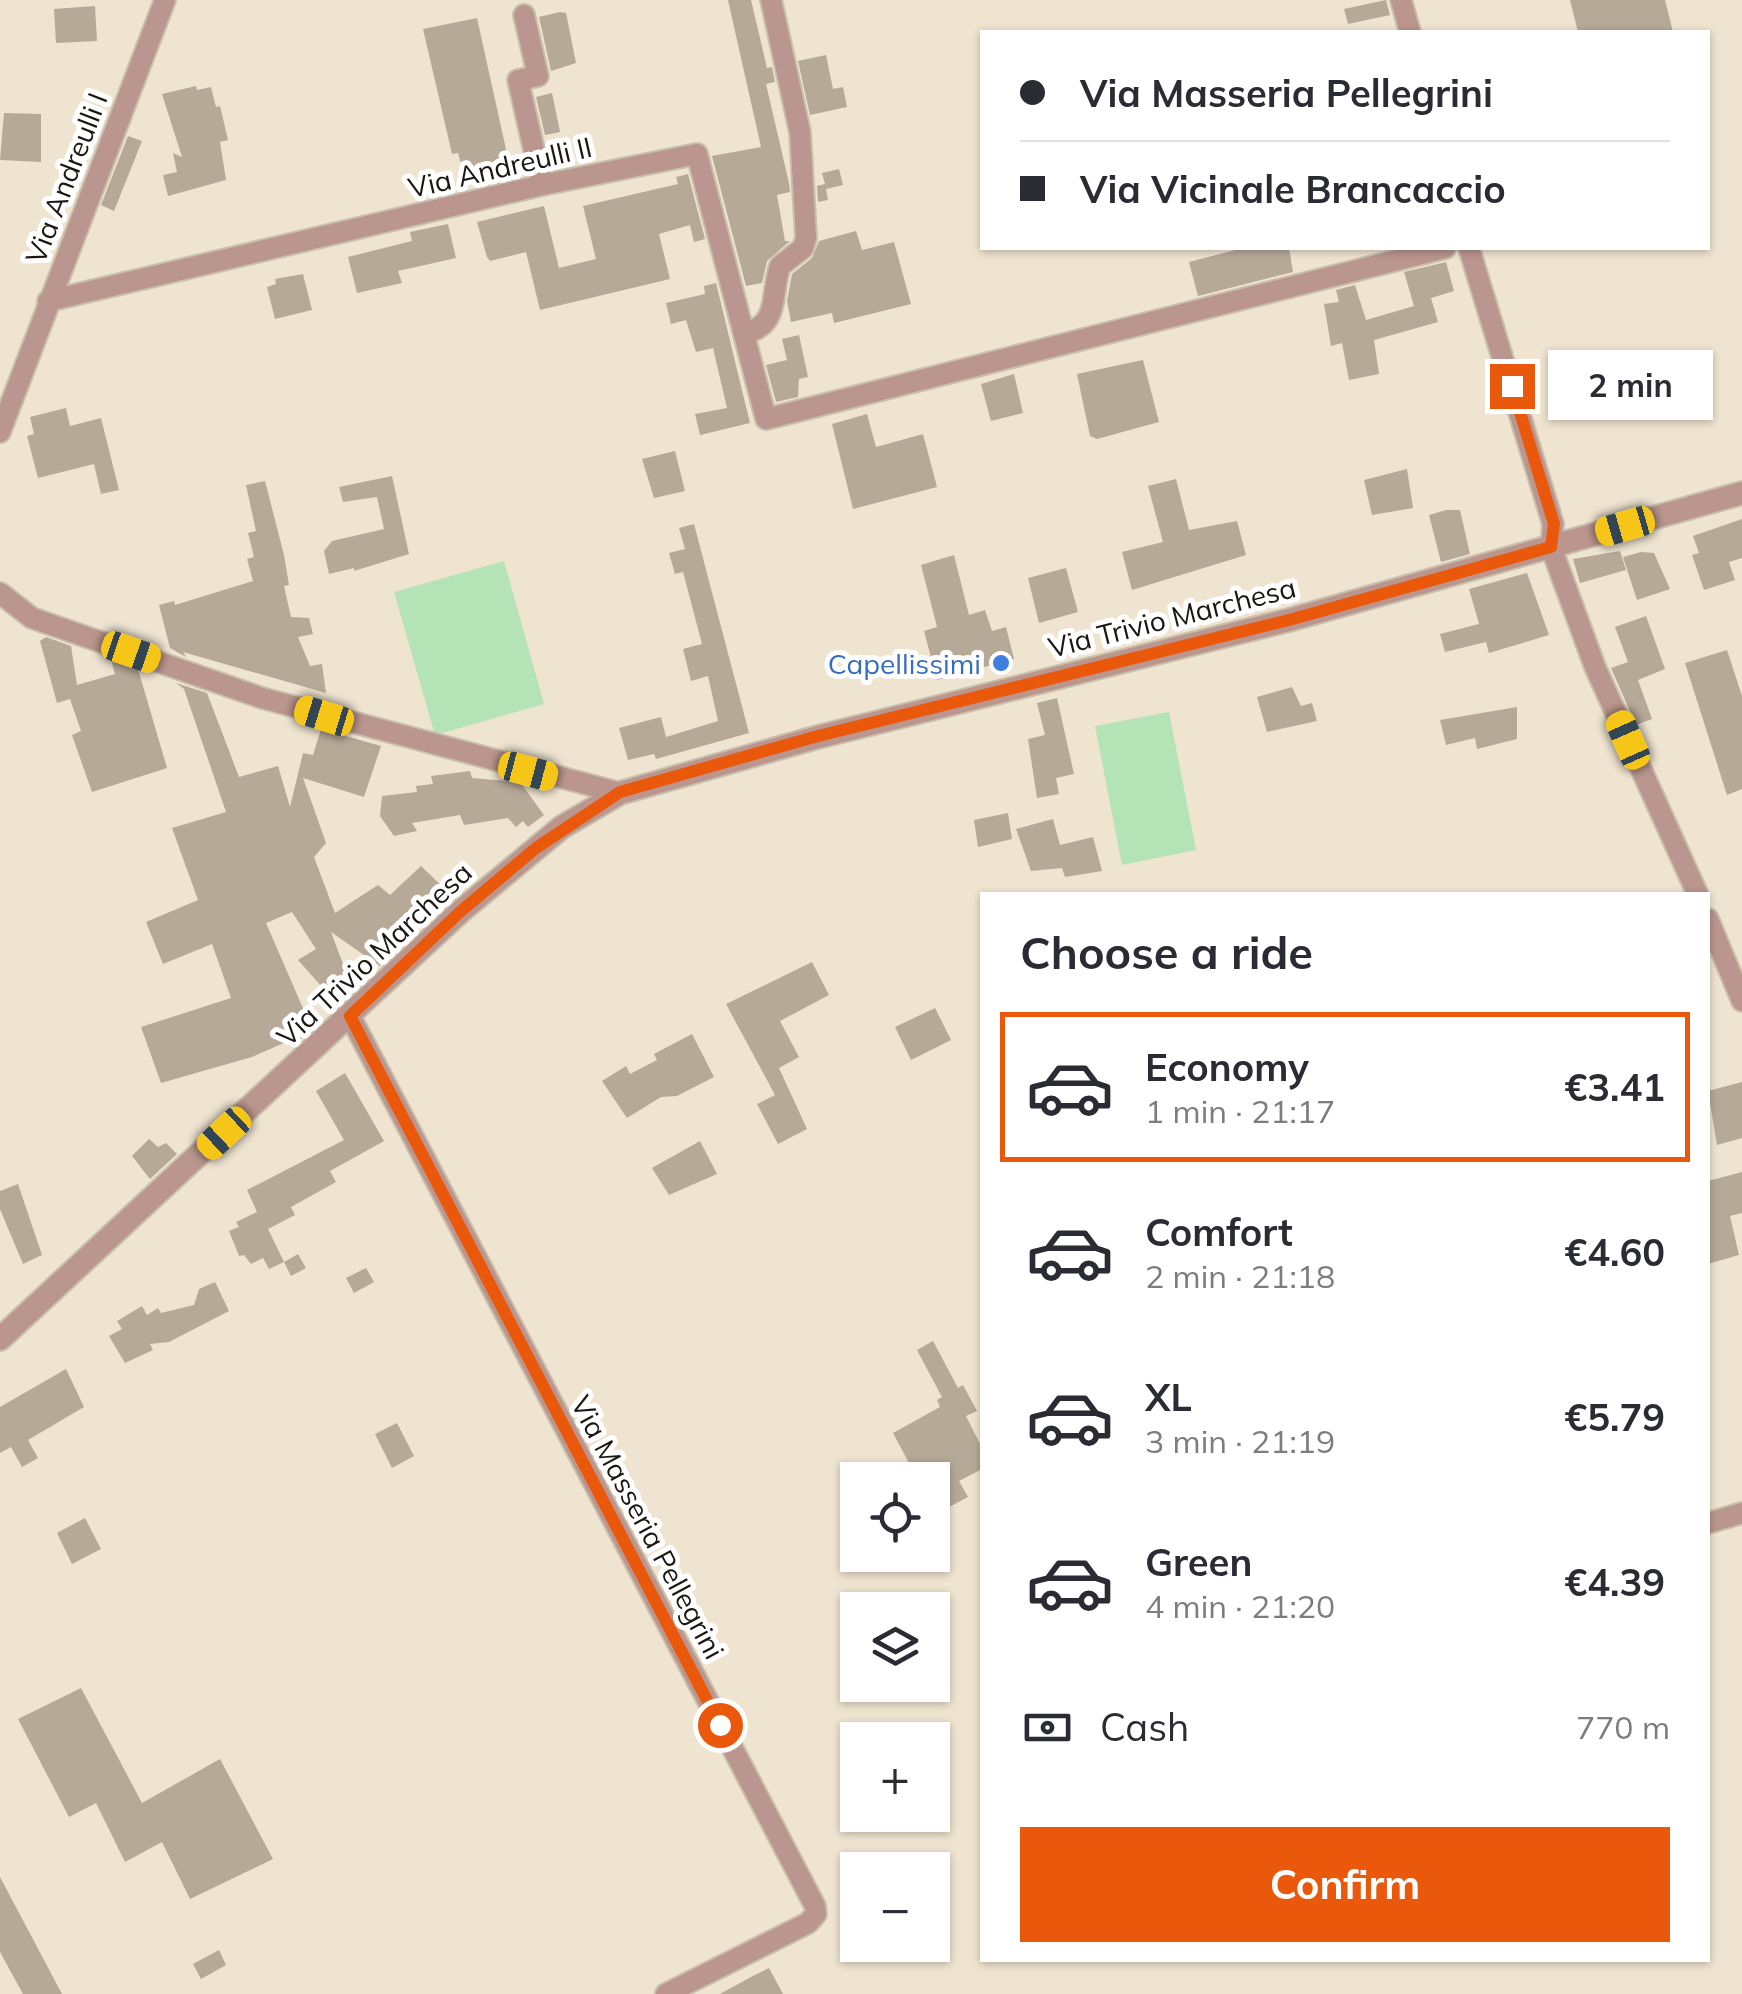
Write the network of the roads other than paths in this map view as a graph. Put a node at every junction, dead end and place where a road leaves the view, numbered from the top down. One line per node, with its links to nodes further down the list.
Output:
1 (165, 0): 9 (street, Via Andreulli I)
2 (771, 0): 10 (street)
3 (1401, 0): 5 (street)
4 (524, 15): 6 (street)
5 (1409, 30)
6 (542, 185): 9 (street, Via Andreulli II); 10 (street, Via Andreulli II)
7 (1438, 250): 10 (street, Via Andreulli II)
8 (1470, 250): 13 (street)
9 (48, 301): 11 (street, Via Andreulli I)
10 (744, 334)
11 (0, 432)
12 (1742, 493): 13 (street, Via Trivio Marchesa)
13 (1551, 547): 15 (street, Via Trivio Marchesa); 16 (street)
14 (0, 593): 15 (street)
15 (620, 792): 19 (street, Via Trivio Marchesa)
16 (1697, 892)
17 (1710, 924): 18 (street)
18 (1742, 1001)
19 (350, 1016): 20 (street, Via Trivio Marchesa); 23 (street, Via Masseria Pellegrini)
20 (0, 1339)
21 (1742, 1513): 22 (street)
22 (1710, 1522)
23 (666, 1994)

